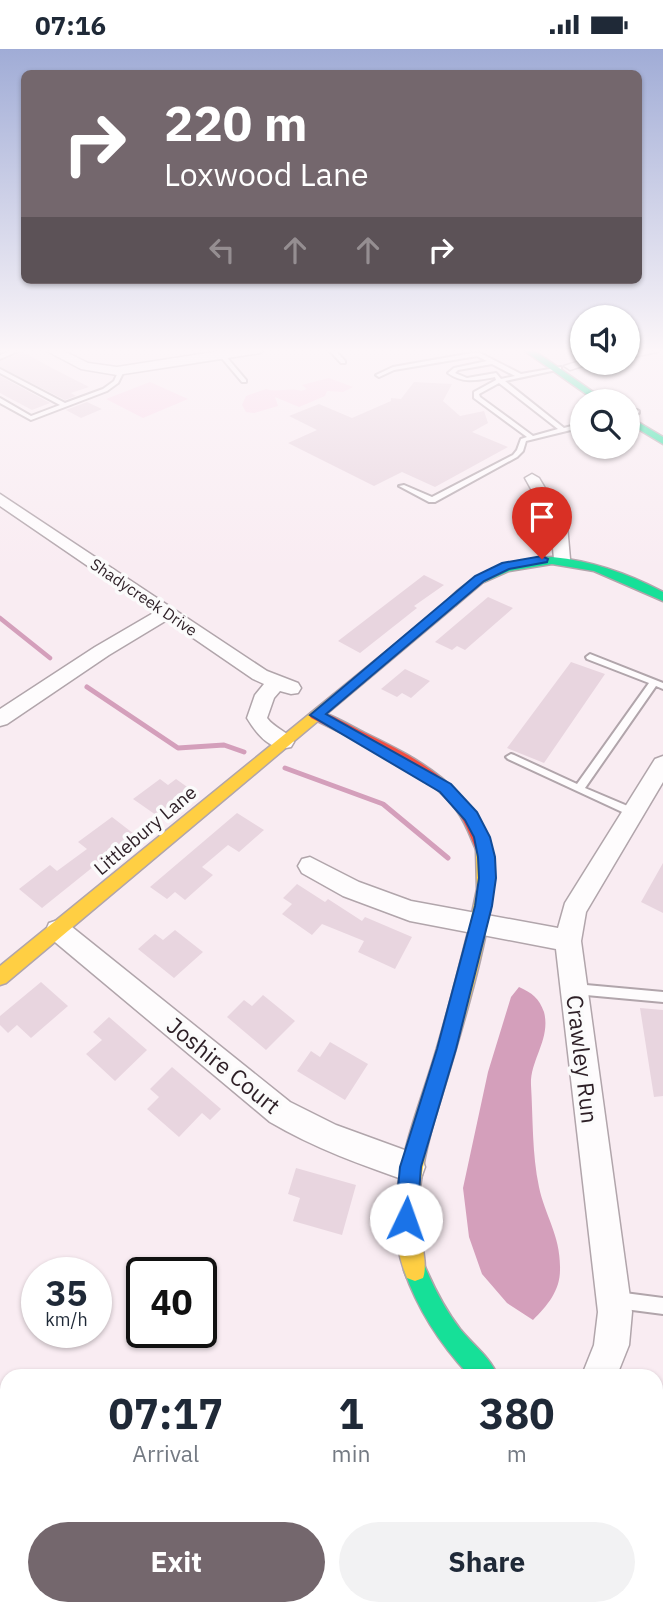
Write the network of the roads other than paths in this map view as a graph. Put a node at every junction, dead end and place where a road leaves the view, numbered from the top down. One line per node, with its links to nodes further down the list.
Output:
1 (511, 422): 6 (lane)
2 (553, 422): 5 (lane)
3 (641, 422): 7 (street)
4 (570, 428): 5 (lane)
5 (563, 430): 6 (lane)
6 (530, 436): 9 (lane)
7 (663, 441)
8 (532, 478): 11 (street)
9 (402, 487)
10 (0, 499): 13 (street, Shadycreek Drive)
11 (562, 559): 12 (street, Littlebury Lane); 16 (street, Littlebury Lane)
12 (663, 597)
13 (167, 613): 17 (street); 18 (street, Shadycreek Drive)
14 (590, 657): 15 (lane)
15 (658, 684): 21 (lane)
16 (317, 715): 18 (street, Littlebury Lane); 24 (street)
17 (0, 719)
18 (284, 743): 25 (street, Littlebury Lane)
19 (511, 757): 21 (lane)
20 (663, 764): 22 (street, Crawley Run)
21 (579, 789): 22 (lane)
22 (633, 813): 26 (street, Crawley Run)
23 (310, 866): 24 (street)
24 (478, 923): 26 (street); 30 (street)
25 (58, 930): 27 (street, Littlebury Lane); 30 (street, Joshire Court)
26 (568, 941): 28 (street, Crawley Run)
27 (0, 977)
28 (574, 989): 29 (lane); 31 (street, Crawley Run)
29 (663, 997)
30 (411, 1167): 33 (street)
31 (614, 1300): 32 (lane); 34 (street, Crawley Run)
32 (663, 1306)
33 (479, 1369)
34 (603, 1369)

